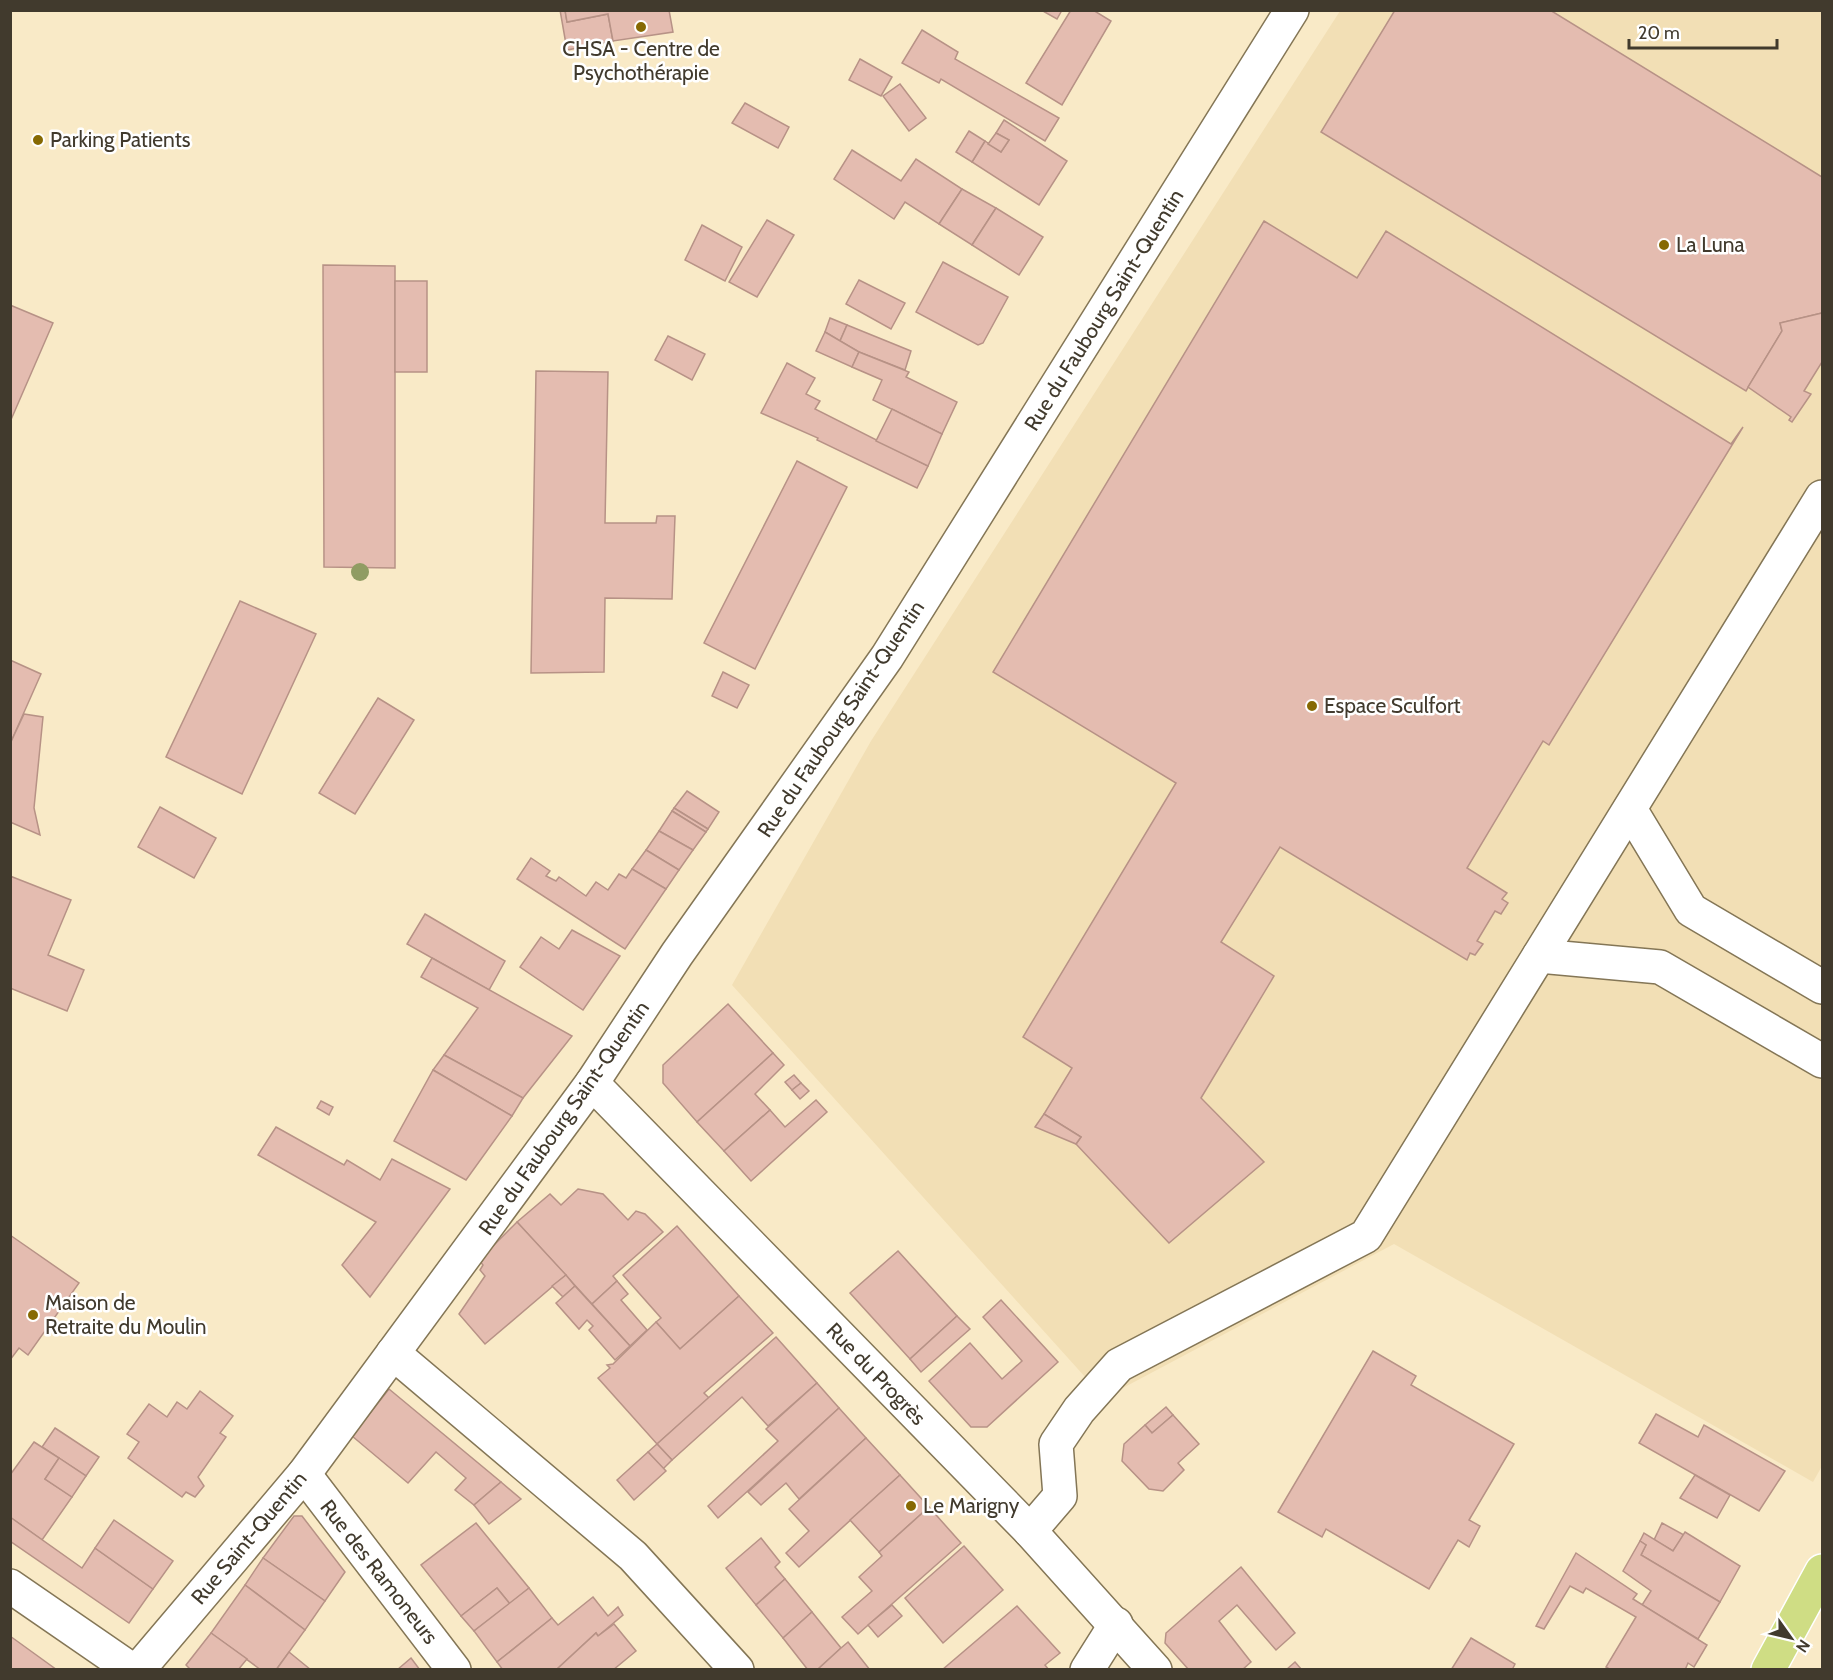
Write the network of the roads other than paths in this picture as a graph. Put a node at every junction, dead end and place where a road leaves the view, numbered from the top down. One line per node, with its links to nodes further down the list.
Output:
1 (1292, 10): 7 (street, Rue du Faubourg Saint-Quentin)
2 (1822, 497): 3 (street)
3 (1630, 809): 4 (street); 5 (street)
4 (1539, 956): 6 (street); 11 (street)
5 (1822, 987)
6 (1822, 1061)
7 (592, 1083): 8 (street, Rue du Faubourg Saint-Quentin); 11 (street, Rue du Progrès)
8 (393, 1353): 9 (street, Rue du Faubourg Saint-Quentin); 18 (street)
9 (356, 1404): 10 (street, Rue Saint-Quentin)
10 (304, 1474): 16 (street, Rue Saint-Quentin); 17 (street, Rue des Ramoneurs)
11 (1030, 1531): 14 (street, Rue du Progrès)
12 (1822, 1570): 21 (main road)
13 (10, 1586): 15 (street)
14 (1116, 1624): 19 (street); 20 (street, Rue du Progrès)
15 (132, 1670)
16 (138, 1670)
17 (454, 1670)
18 (737, 1670)
19 (1087, 1670)
20 (1155, 1670)
21 (1768, 1670)

